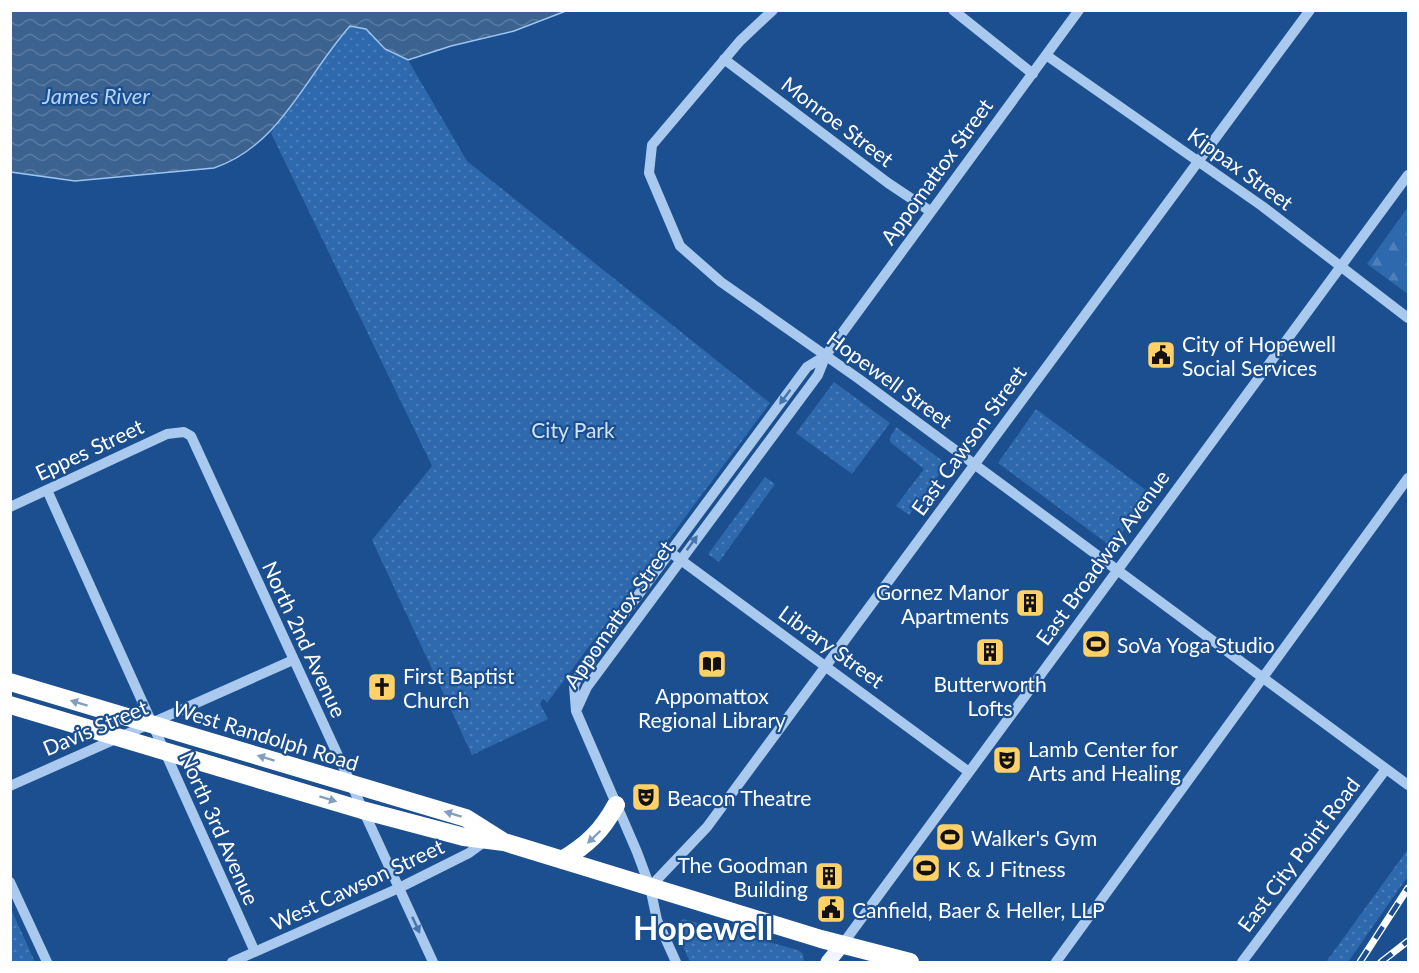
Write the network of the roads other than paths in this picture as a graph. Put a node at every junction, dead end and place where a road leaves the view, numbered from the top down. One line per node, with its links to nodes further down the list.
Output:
1 (773, 10): 6 (street, Hopewell Street)
2 (953, 10): 7 (street)
3 (1079, 10): 5 (street, Appomattox Street)
4 (1310, 10): 8 (street, East Cawson Street)
5 (1046, 55): 7 (street, Appomattox Street); 8 (street, Kippax Street)
6 (724, 59): 10 (street, Monroe Street); 13 (street, Hopewell Street)
7 (1033, 74): 10 (street, Appomattox Street)
8 (1199, 161): 11 (street, Kippax Street); 15 (street, East Cawson Street)
9 (1408, 175): 11 (street, East Broadway Avenue)
10 (930, 212): 13 (street, Appomattox Street)
11 (1341, 267): 12 (street, Kippax Street); 20 (street, East Broadway Avenue)
12 (1408, 318)
13 (826, 356): 15 (street, Hopewell Street); 19 (street, Appomattox Street)
14 (184, 432): 17 (street, Eppes Street); 21 (street, North 2nd Avenue)
15 (974, 466): 20 (street, Hopewell Street); 22 (street, East Cawson Street)
16 (1408, 478): 23 (street)
17 (47, 490): 18 (street, Eppes Street); 26 (street, North 3rd Avenue)
18 (10, 507)
19 (676, 556): 22 (street, Library Street); 34 (street, Appomattox Street)
20 (1117, 572): 23 (street, Hopewell Street); 30 (street, East Broadway Avenue)
21 (293, 660): 26 (street, Davis Street); 32 (street, North 2nd Avenue)
22 (826, 666): 30 (street, Library Street); 39 (street, East Cawson Street)
23 (1262, 678): 29 (street, Hopewell Street); 49 (street)
24 (10, 682): 26 (highway, West Randolph Road, one-way to 24)
25 (10, 705): 27 (highway, West Randolph Road)
26 (152, 724): 27 (street, Davis Street); 28 (street, North 3rd Avenue); 32 (highway, West Randolph Road, one-way to 26)
27 (120, 737): 28 (highway, West Randolph Road); 31 (street, Davis Street)
28 (164, 750): 35 (highway, West Randolph Road, one-way to 35); 42 (street, North 3rd Avenue)
29 (1386, 769): 33 (street, Hopewell Street); 50 (street, East City Point Road)
30 (969, 772): 41 (street, East Broadway Avenue)
31 (11, 783)
32 (350, 783): 35 (street, North 2nd Avenue); 36 (highway, West Randolph Road, one-way to 32)
33 (1408, 785)
34 (616, 805): 37 (highway, one-way to 37); 39 (street)
35 (362, 810): 36 (highway, West Randolph Road); 40 (street, North 2nd Avenue)
36 (494, 839): 37 (highway, West Randolph Road); 40 (street, West Cawson Street)
37 (562, 860): 39 (highway, West Randolph Road)
38 (10, 882): 43 (street)
39 (650, 887): 41 (highway, West Randolph Road); 46 (street)
40 (399, 888): 42 (street, West Cawson Street); 45 (street, North 2nd Avenue, one-way to 45)
41 (842, 945): 47 (main road, East Broadway Avenue); 48 (highway, West Randolph Road)
42 (255, 952): 44 (street, West Cawson Street)
43 (47, 963)
44 (232, 963)
45 (433, 963)
46 (676, 963)
47 (828, 963)
48 (910, 963)
49 (1056, 963)
50 (1242, 963)

